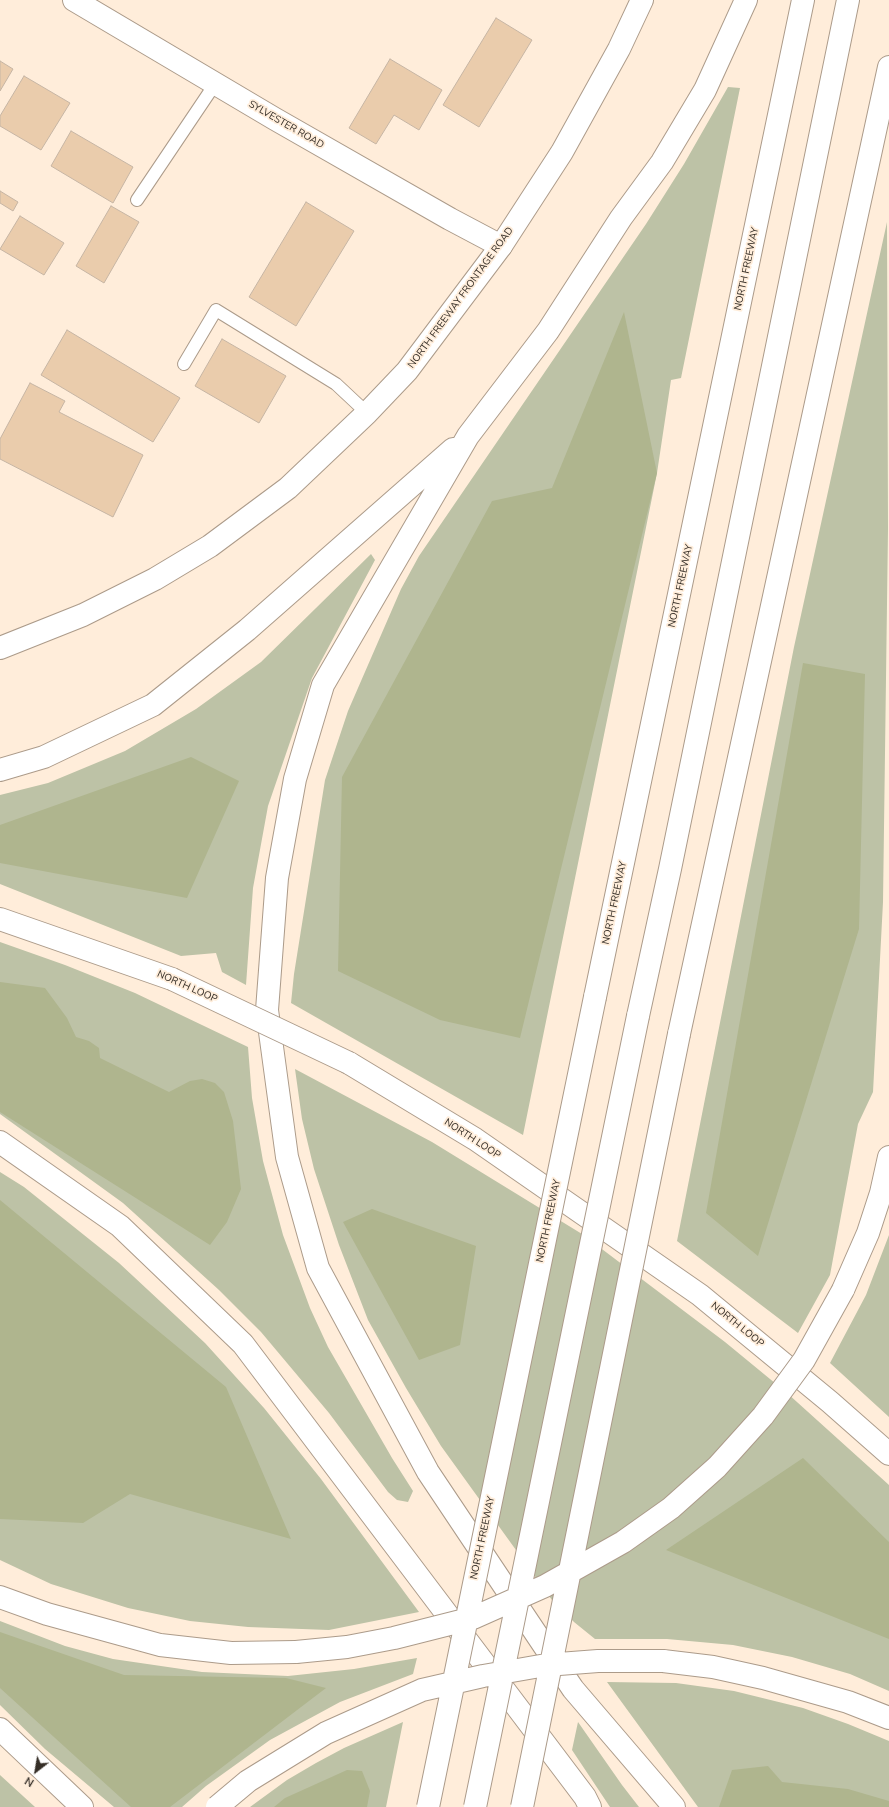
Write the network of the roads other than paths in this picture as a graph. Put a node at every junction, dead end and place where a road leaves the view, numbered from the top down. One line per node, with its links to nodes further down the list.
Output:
1 (74, 0): 7 (main road, SYLVESTER ROAD)
2 (642, 0): 9 (main road, NORTH FREEWAY FRONTAGE ROAD)
3 (746, 0): 12 (main road)
4 (803, 0): 24 (main road, NORTH FREEWAY, bridge)
5 (848, 0): 25 (main road, bridge)
6 (889, 67): 26 (main road, bridge)
7 (215, 84): 8 (lane); 9 (main road, SYLVESTER ROAD)
8 (137, 200)
9 (501, 246): 11 (main road, NORTH FREEWAY FRONTAGE ROAD)
10 (184, 364): 11 (lane)
11 (367, 413): 13 (main road, NORTH FREEWAY FRONTAGE ROAD)
12 (468, 436): 14 (main road); 28 (main road)
13 (0, 648)
14 (0, 770)
15 (0, 919): 18 (main road, NORTH LOOP, bridge)
16 (0, 1142): 27 (main road)
17 (889, 1157): 19 (main road, bridge)
18 (889, 1454)
19 (0, 1597)
20 (889, 1718): 23 (main road, bridge)
21 (0, 1729): 22 (main road)
22 (82, 1807)
23 (217, 1807)
24 (428, 1807)
25 (475, 1807)
26 (522, 1807)
27 (590, 1807)
28 (674, 1807)

